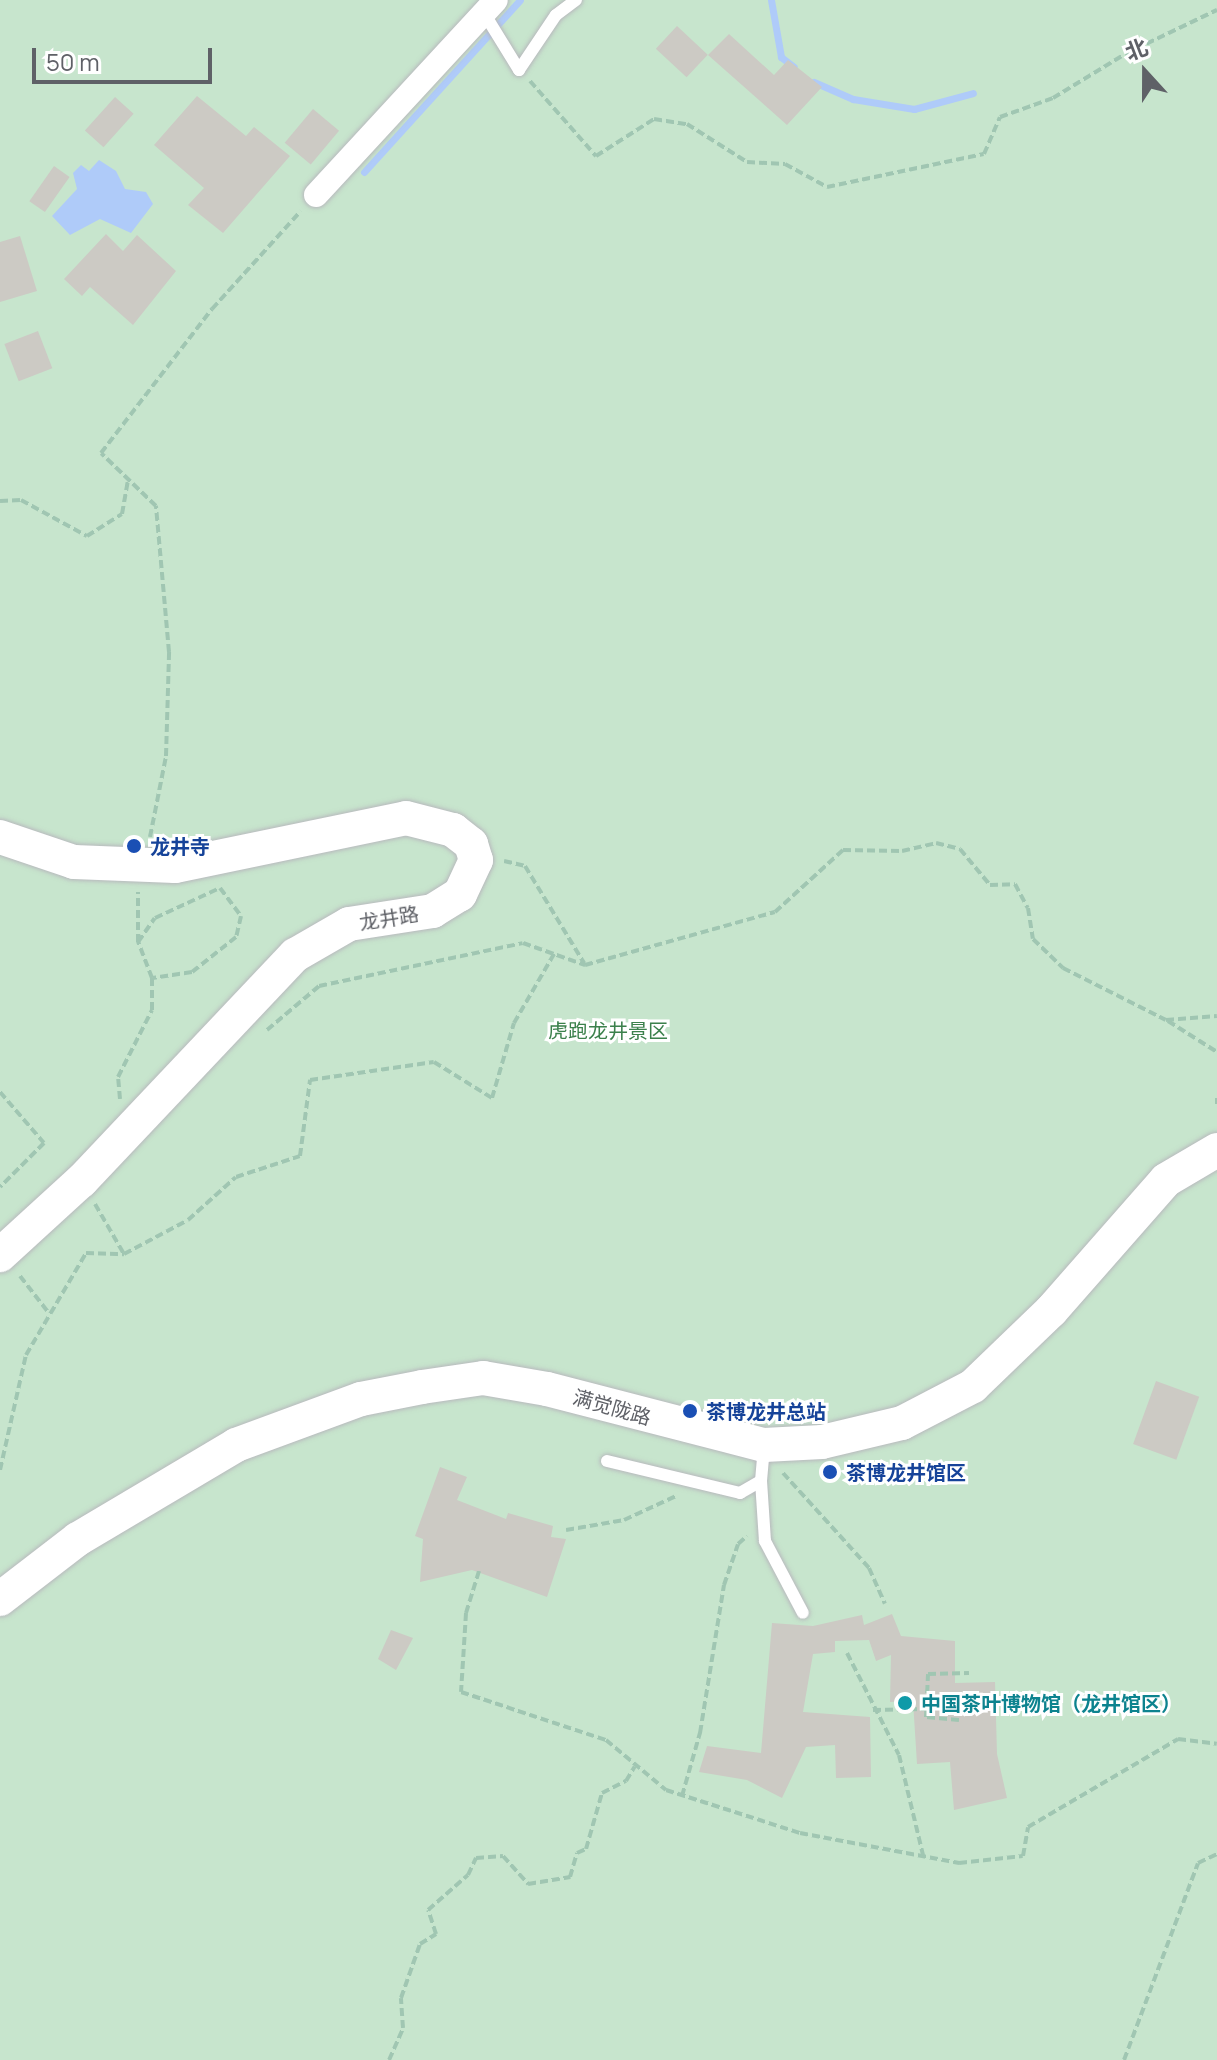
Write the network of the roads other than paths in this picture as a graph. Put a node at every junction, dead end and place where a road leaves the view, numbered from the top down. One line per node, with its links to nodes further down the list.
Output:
1 (576, 0): 2 (lane)
2 (489, 12): 3 (street)
3 (316, 195)
4 (0, 837): 6 (street, 龙井路)
5 (1217, 1150): 7 (street, 满觉陇路)
6 (1, 1254)
7 (764, 1445): 9 (lane); 10 (street, 满觉陇路)
8 (607, 1461): 9 (lane)
9 (761, 1481): 11 (lane)
10 (0, 1599)
11 (803, 1613)

